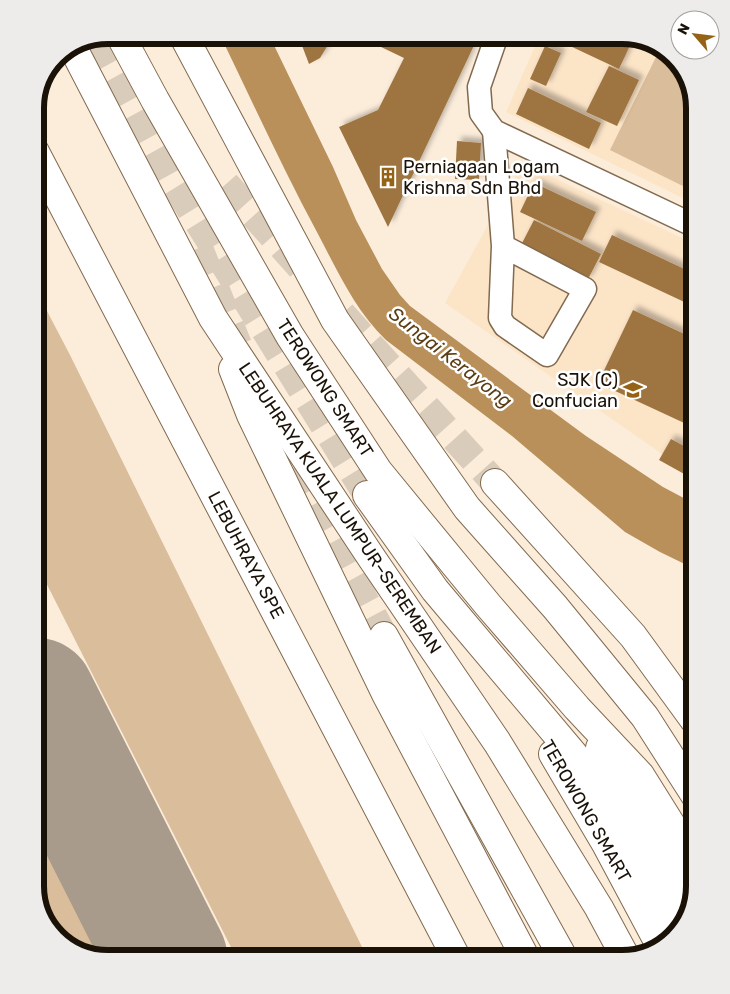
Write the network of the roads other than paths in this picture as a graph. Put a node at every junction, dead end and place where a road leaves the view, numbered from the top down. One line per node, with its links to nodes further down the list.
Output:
1 (125, 44): 5 (highway, TEROWONG SMART)
2 (188, 44): 19 (highway)
3 (494, 44): 6 (street)
4 (75, 53): 12 (highway, LEBUHRAYA KUALA LUMPUR–SEREMBAN)
5 (155, 100): 8 (highway); 17 (highway, TEROWONG SMART)
6 (494, 131): 10 (street); 11 (street)
7 (44, 169): 25 (highway, LEBUHRAYA SPE)
8 (226, 184)
9 (44, 195): 24 (highway, LEBUHRAYA SPE)
10 (686, 222)
11 (503, 246): 11 (street)
12 (213, 318): 26 (highway); 28 (highway, LEBUHRAYA KUALA LUMPUR–SEREMBAN)
13 (494, 483): 18 (highway)
14 (368, 495): 16 (highway, TEROWONG SMART)
15 (384, 636): 27 (highway)
16 (508, 677): 22 (highway, TEROWONG SMART); 23 (highway, TEROWONG SMART)
17 (577, 708): 20 (highway, TEROWONG SMART); 21 (highway, TEROWONG SMART)
18 (686, 709)
19 (686, 781)
20 (686, 850)
21 (684, 901)
22 (673, 924)
23 (657, 940)
24 (438, 950)
25 (452, 950)
26 (521, 950)
27 (559, 950)
28 (622, 950)

